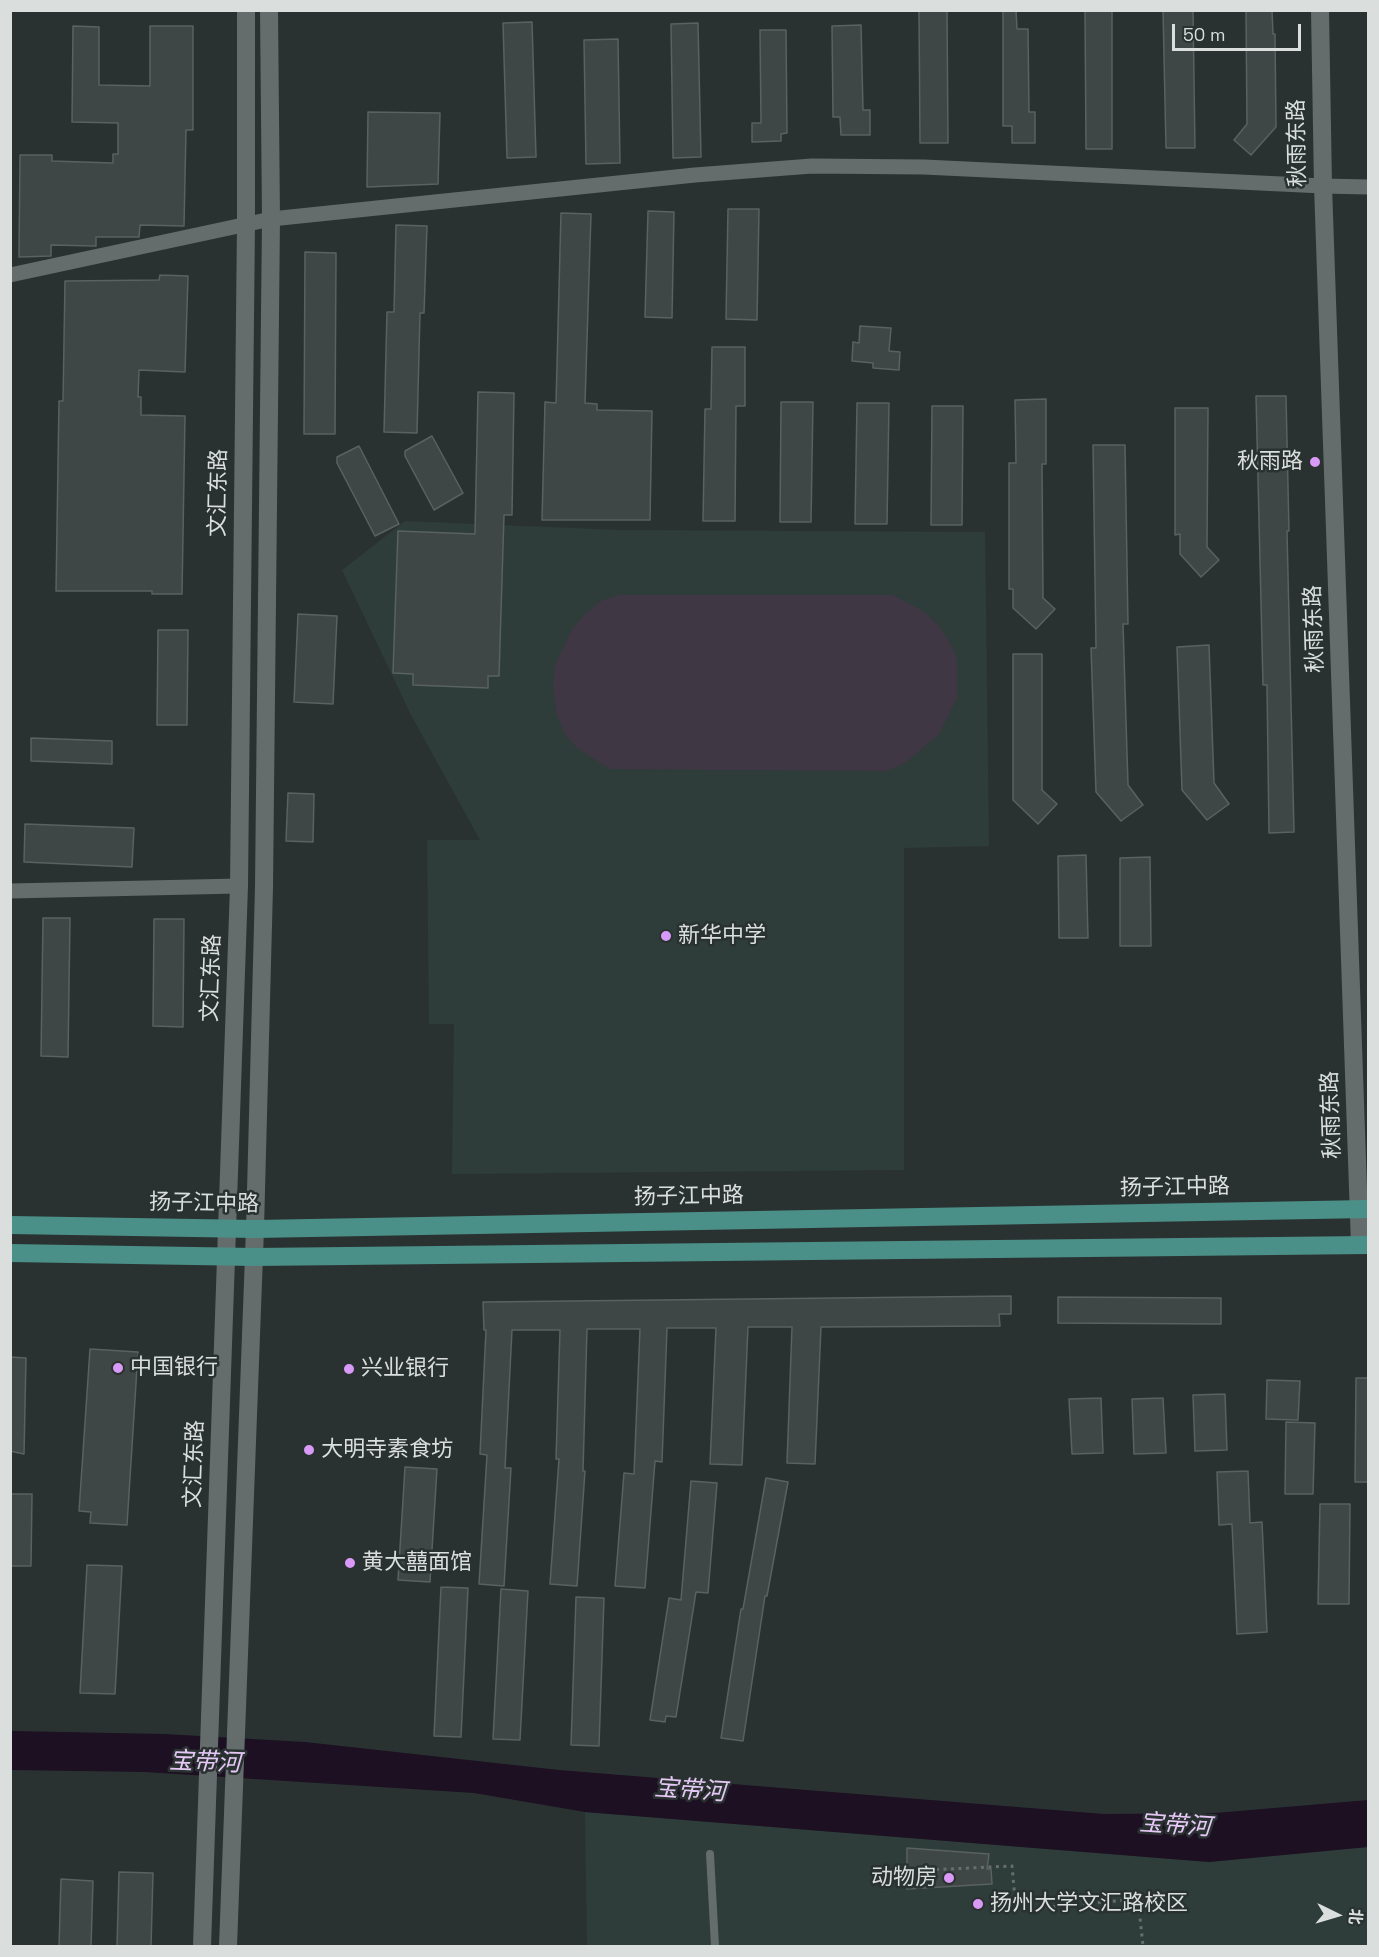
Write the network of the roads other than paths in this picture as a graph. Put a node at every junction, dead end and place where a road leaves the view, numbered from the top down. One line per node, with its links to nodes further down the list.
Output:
1 (246, 10): 7 (main road, 文汇东路)
2 (269, 10): 6 (main road)
3 (1320, 10): 4 (main road, 秋雨东路)
4 (1323, 186): 5 (street); 6 (street); 11 (main road, 秋雨东路)
5 (1368, 187)
6 (271, 219): 7 (street); 14 (main road)
7 (246, 223): 8 (street); 9 (main road, 文汇东路)
8 (10, 275)
9 (239, 886): 10 (street); 13 (main road, 文汇东路)
10 (10, 891)
11 (1364, 1209): 14 (main road, 扬子江中路); 15 (main road, 秋雨东路)
12 (10, 1225): 13 (main road, 扬子江中路)
13 (228, 1229): 14 (main road, 扬子江中路); 17 (main road, 文汇东路)
14 (255, 1229): 18 (main road)
15 (1364, 1245): 18 (main road)
16 (10, 1253): 17 (main road)
17 (227, 1257): 18 (main road); 20 (main road, 文汇东路)
18 (254, 1257): 21 (main road)
19 (710, 1854): 22 (lane)
20 (202, 1947)
21 (228, 1947)
22 (715, 1947)

